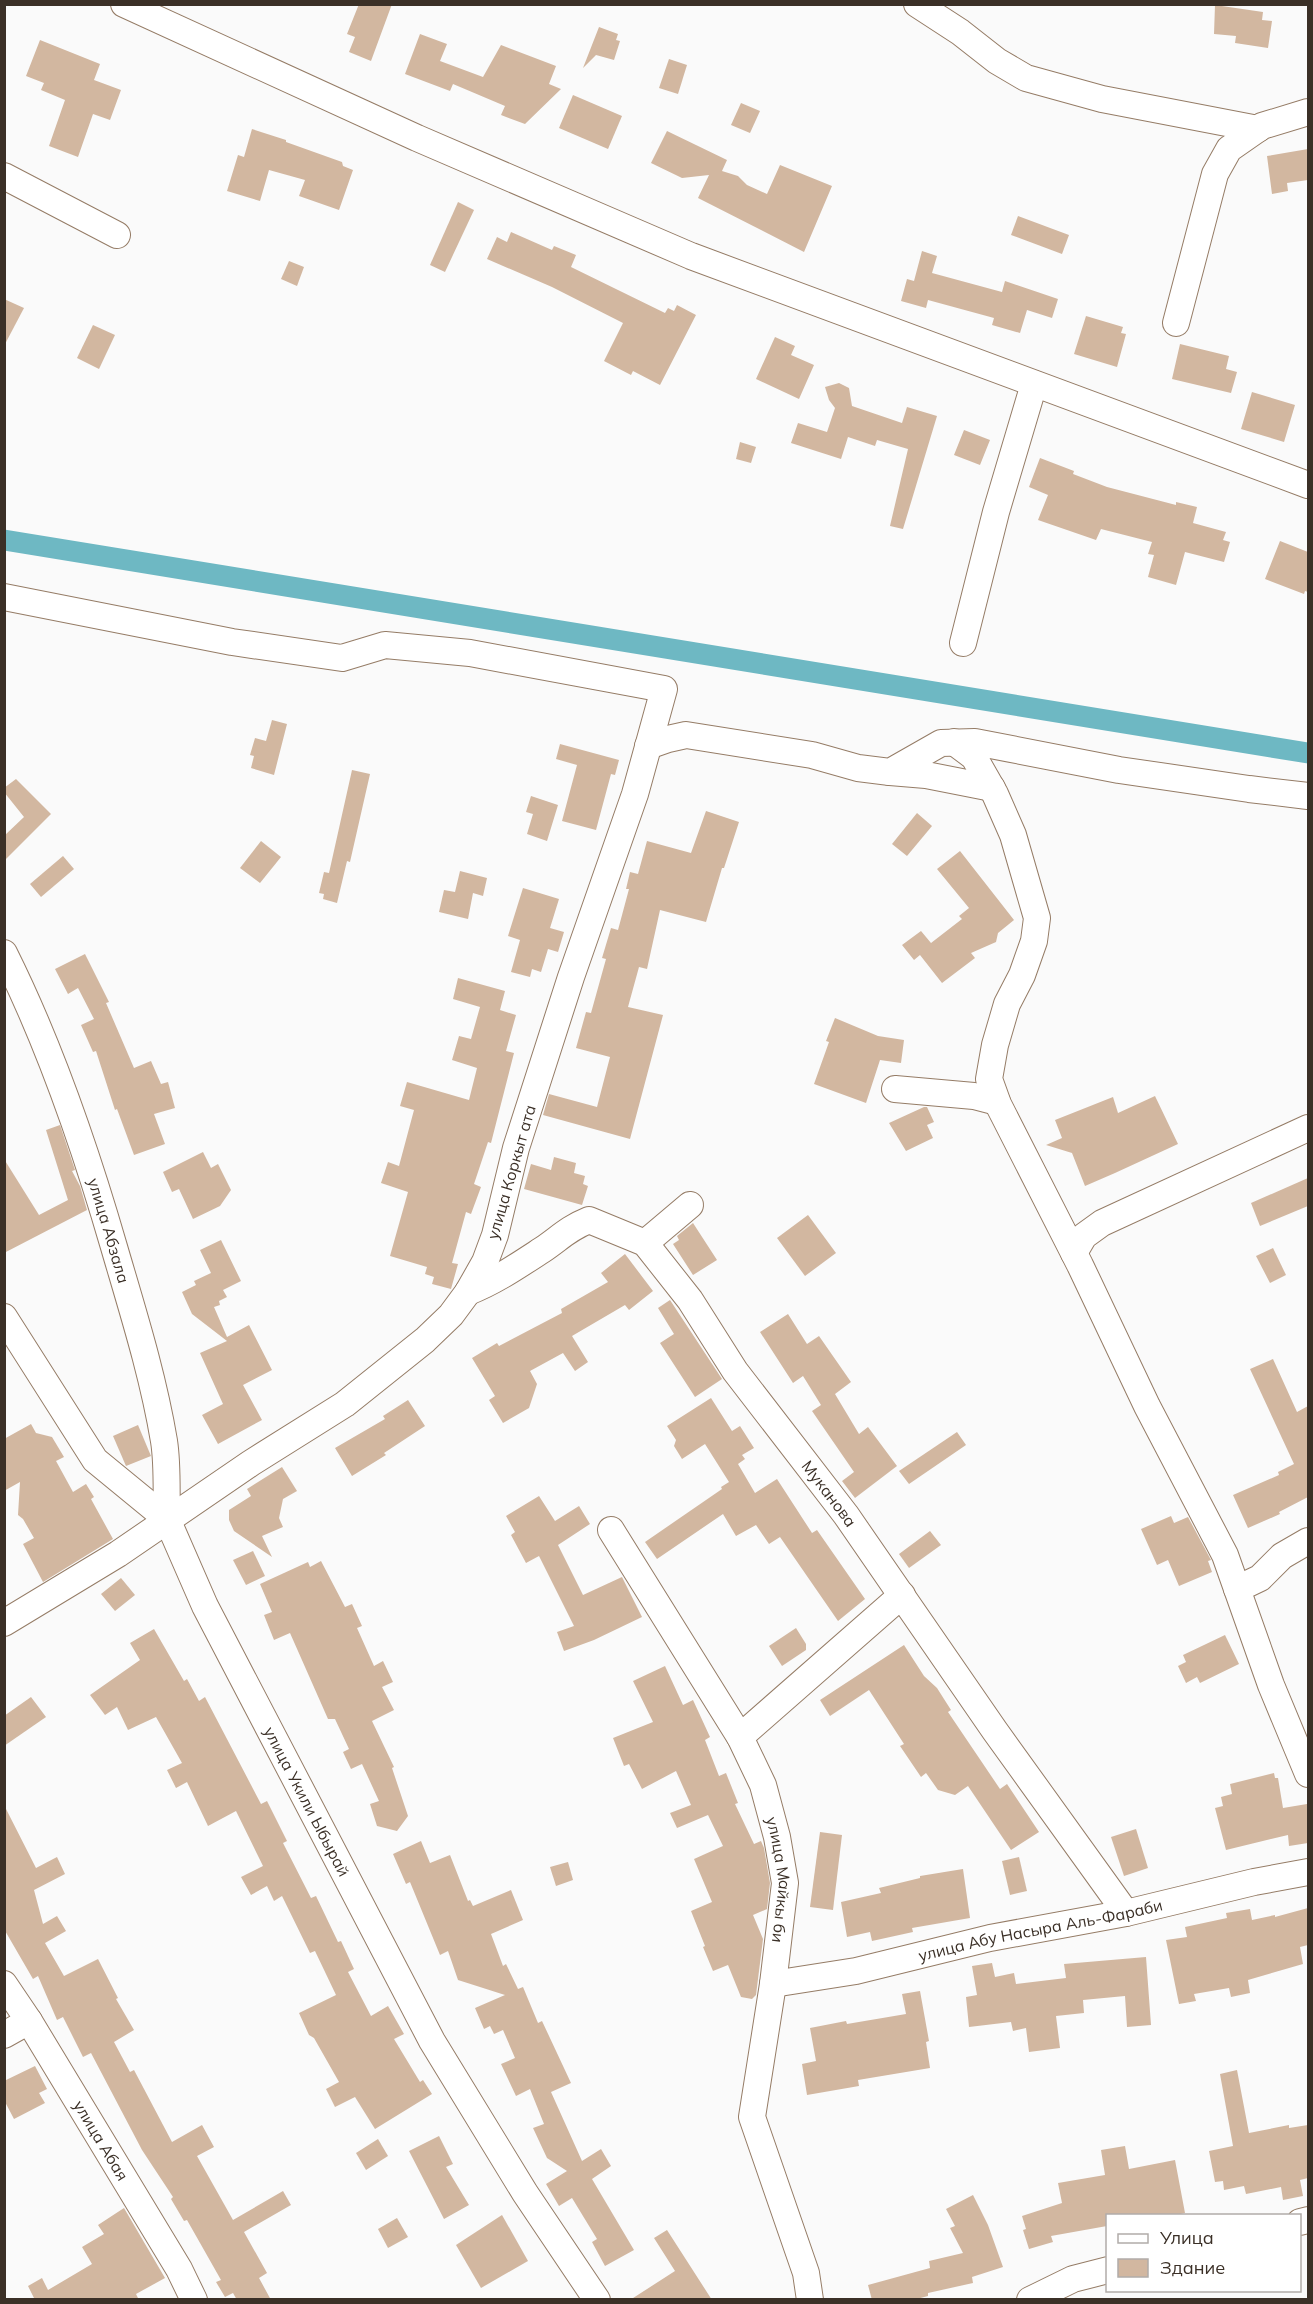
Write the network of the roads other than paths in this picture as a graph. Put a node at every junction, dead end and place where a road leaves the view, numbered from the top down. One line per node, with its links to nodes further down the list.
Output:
1 (124, 4): 8 (street)
2 (917, 4): 4 (street)
3 (1308, 112): 4 (street)
4 (1258, 129): 7 (street)
5 (4, 176): 6 (street)
6 (117, 235)
7 (1176, 323)
8 (1034, 384): 9 (street); 11 (street)
9 (1308, 485)
10 (4, 597): 13 (street, улица Коркыт ата)
11 (963, 643)
12 (954, 742): 14 (street); 15 (street); 16 (street)
13 (648, 746): 14 (street); 24 (street, улица Коркыт ата)
14 (890, 772): 15 (street)
15 (992, 788): 19 (street)
16 (1308, 796)
17 (4, 953): 26 (street, улица Абзала)
18 (895, 1089): 19 (street)
19 (997, 1102): 23 (street)
20 (1308, 1128): 23 (street)
21 (690, 1205): 22 (street)
22 (645, 1243): 24 (street, Муканова); 30 (street, Муканова)
23 (1074, 1253): 29 (street)
24 (468, 1292): 26 (street, улица Коркыт ата)
25 (4, 1317): 26 (street, улица Укили Ыбырай)
26 (168, 1519): 31 (street, улица Коркыт ата); 42 (street, улица Укили Ыбырай)
27 (610, 1530): 32 (street, улица Майкы би)
28 (1308, 1541): 29 (street)
29 (1237, 1589): 33 (street)
30 (902, 1595): 32 (street); 35 (street, Муканова)
31 (4, 1623)
32 (740, 1737): 37 (street, улица Майкы би)
33 (1308, 1774)
34 (1308, 1872): 35 (street, улица Абу Насыра Аль-Фараби)
35 (1126, 1913): 37 (street, улица Абу Насыра Аль-Фараби)
36 (4, 1984): 38 (street, улица Абая)
37 (773, 1984): 43 (street, улица Майкы би)
38 (29, 2021): 39 (street); 41 (street, улица Абая)
39 (4, 2035)
40 (1106, 2270): 44 (street)
41 (189, 2298)
42 (597, 2300)
43 (810, 2300)
44 (1030, 2300)

